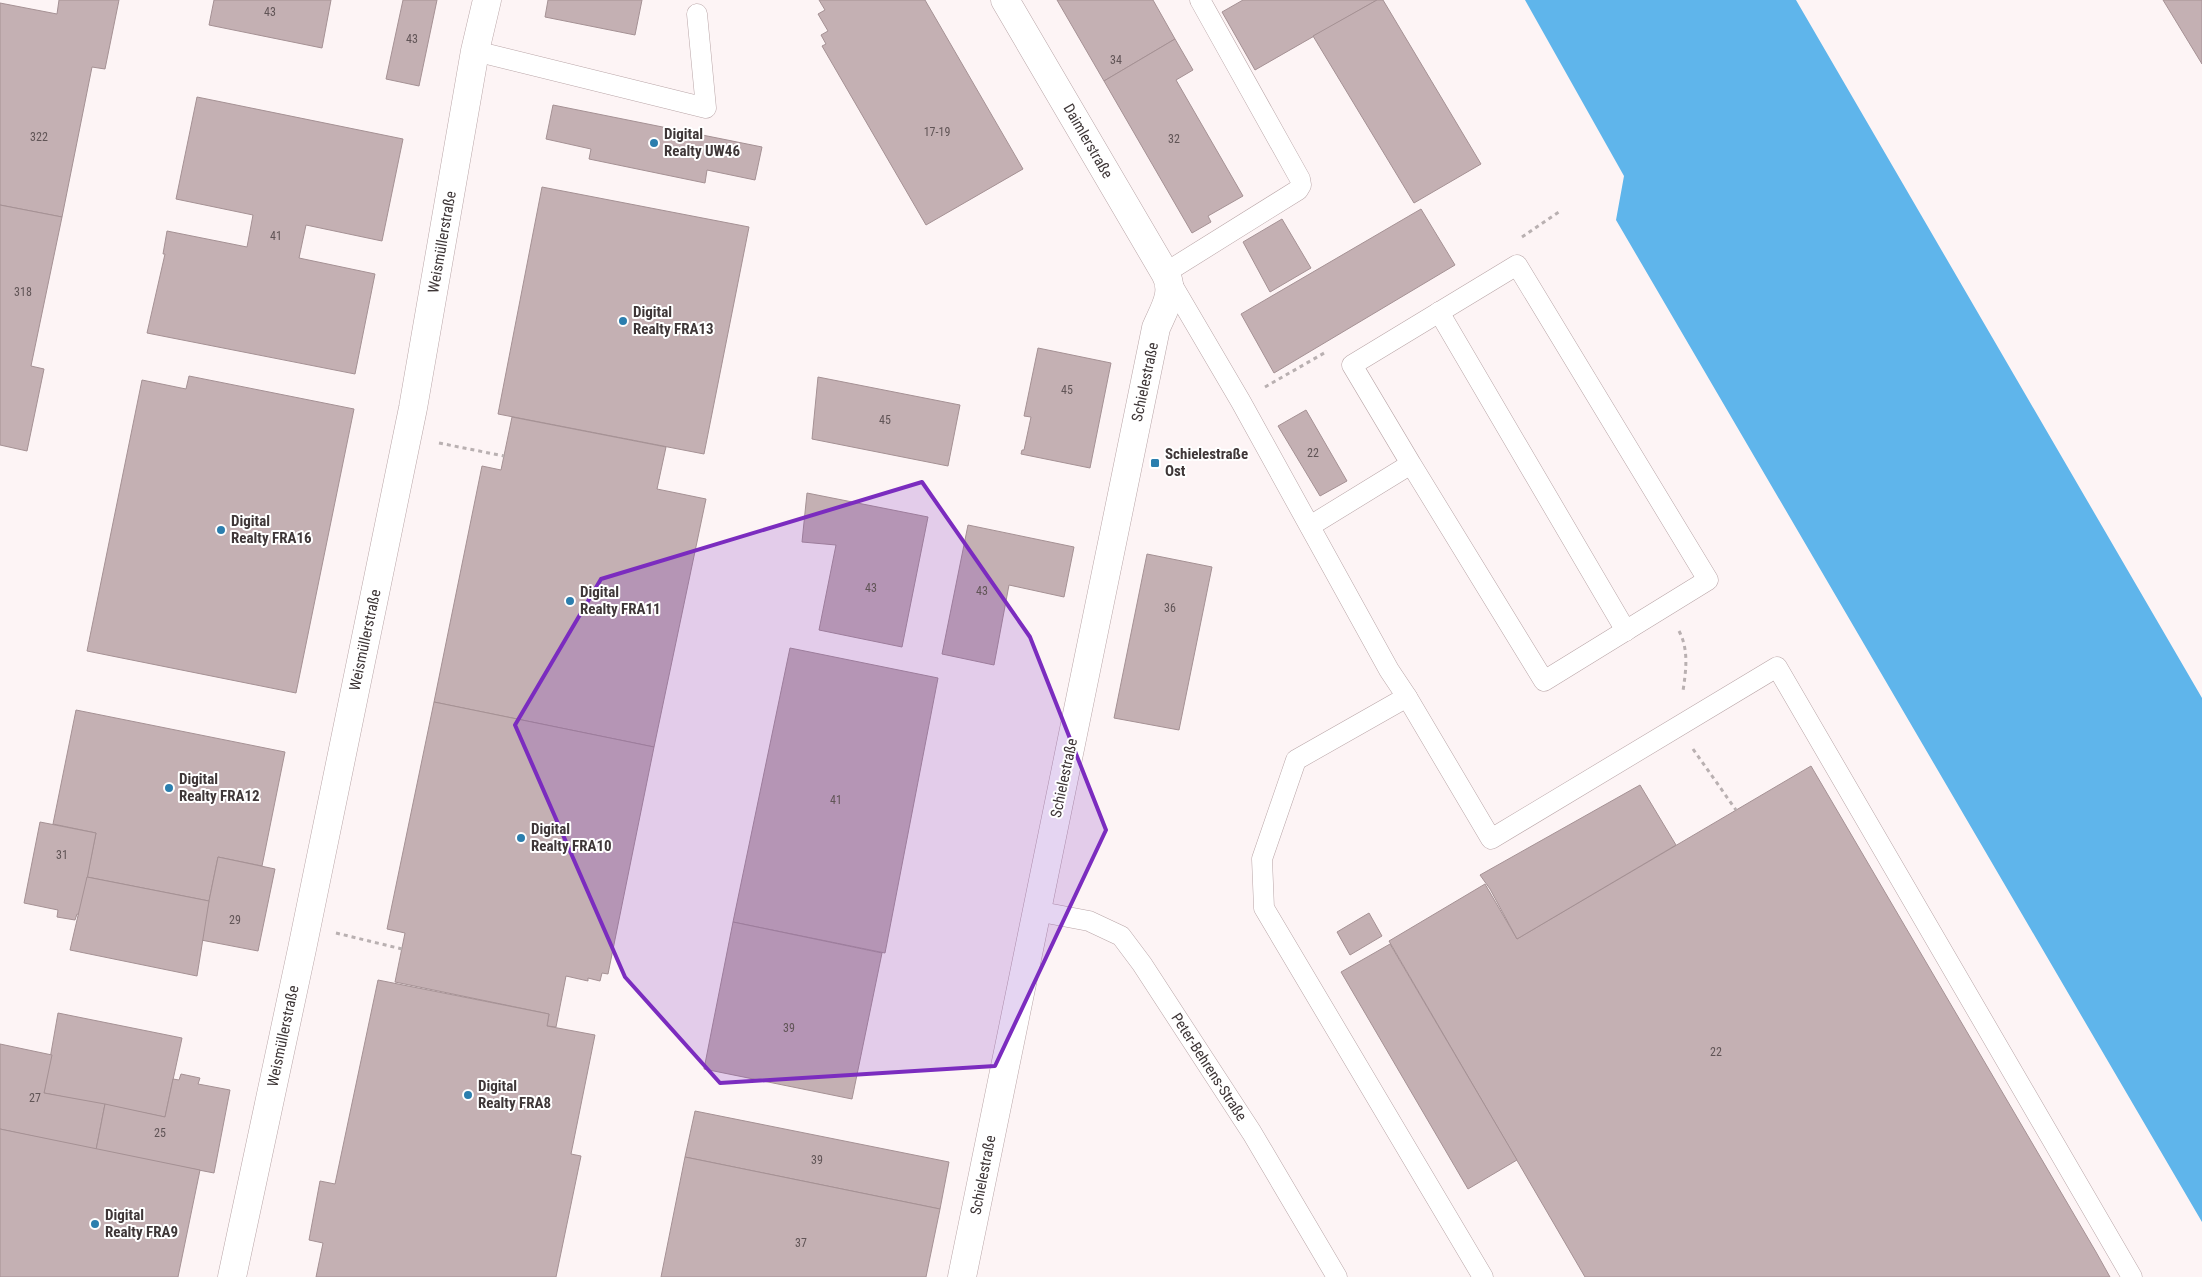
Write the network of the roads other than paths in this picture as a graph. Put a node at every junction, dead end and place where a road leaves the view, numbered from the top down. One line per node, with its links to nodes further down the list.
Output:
1 (487, 0): 5 (street, Weismüllerstraße)
2 (1005, 0): 6 (street, Daimlerstraße)
3 (1200, 0): 6 (lane)
4 (697, 14): 5 (lane)
5 (475, 51): 13 (street, Weismüllerstraße)
6 (1167, 277): 9 (lane); 12 (street, Schielestraße)
7 (1439, 312): 8 (lane); 10 (lane); 10 (lane)
8 (1411, 464): 9 (lane); 10 (lane)
9 (1310, 526): 11 (lane)
10 (1626, 631)
11 (1407, 697): 16 (lane); 17 (lane)
12 (1036, 911): 14 (street, Schielestraße); 15 (lane, Peter-Behrens-Straße)
13 (232, 1277)
14 (962, 1277)
15 (1337, 1277)
16 (1483, 1277)
17 (2132, 1277)

